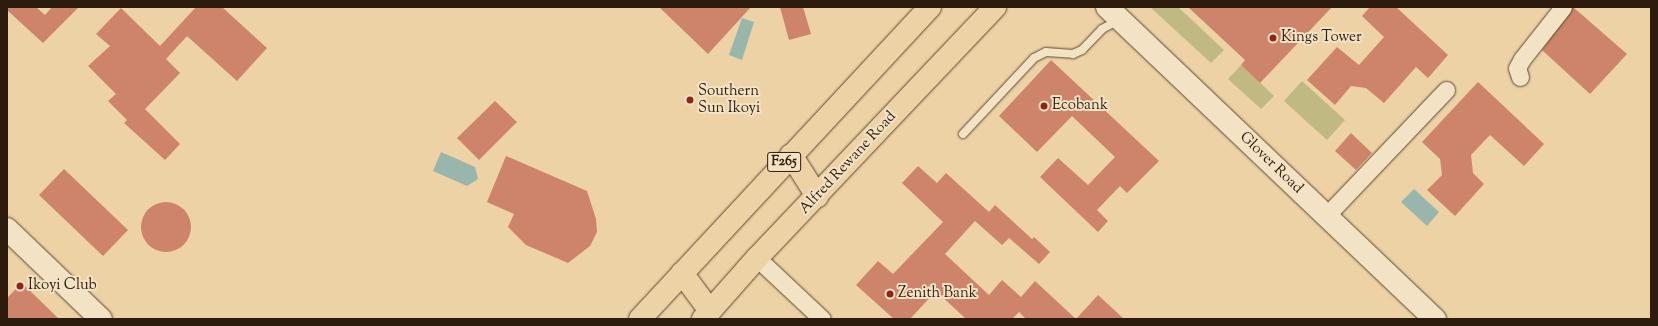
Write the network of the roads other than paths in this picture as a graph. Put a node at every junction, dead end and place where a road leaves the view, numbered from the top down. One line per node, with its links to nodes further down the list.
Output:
1 (930, 7): 8 (main road, F265)
2 (995, 7): 9 (main road, Alfred Rewane Road)
3 (1563, 7): 5 (street)
4 (1113, 13): 7 (lane); 10 (street, Glover Road)
5 (1520, 77)
6 (1446, 90): 10 (street)
7 (963, 134)
8 (791, 155): 9 (main road); 13 (main road, F265)
9 (817, 196): 12 (main road, Alfred Rewane Road)
10 (1326, 216): 18 (street, Glover Road)
11 (7, 229): 15 (street)
12 (757, 258): 14 (main road, Alfred Rewane Road); 17 (street)
13 (682, 273): 14 (main road); 16 (main road, F265)
14 (706, 315)
15 (101, 319)
16 (640, 319)
17 (822, 319)
18 (1435, 319)

